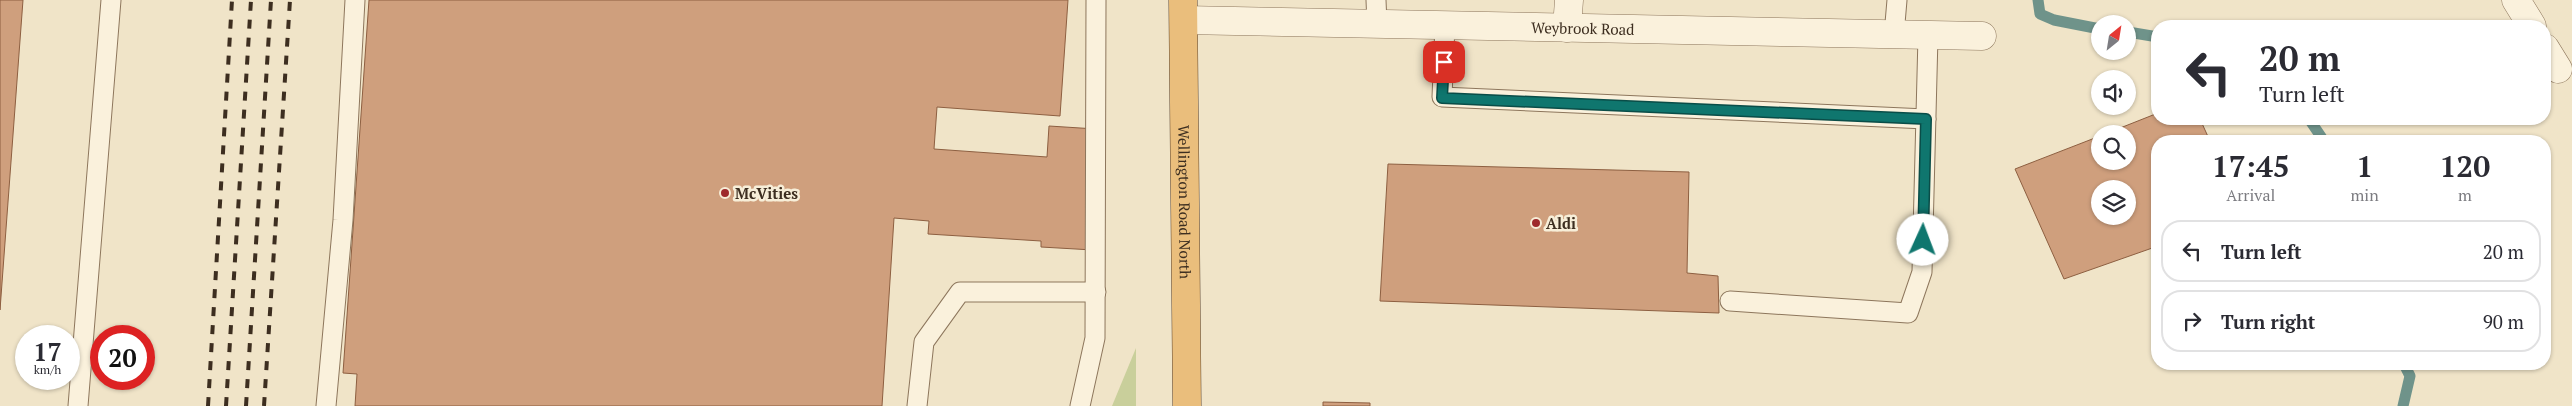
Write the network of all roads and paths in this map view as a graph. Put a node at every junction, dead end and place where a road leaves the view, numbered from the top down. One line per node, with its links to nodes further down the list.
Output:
1 (111, 0): 18 (lane)
2 (355, 0): 19 (lane)
3 (1096, 0): 16 (lane)
4 (1569, 0): 11 (street)
5 (1897, 0): 12 (lane)
6 (2516, 0): 9 (street)
7 (1183, 10): 8 (street, Weybrook Road); 22 (highway, Wellington Road North)
8 (1376, 12): 10 (street, Weybrook Road)
9 (2528, 20)
10 (1445, 26): 11 (street, Weybrook Road); 15 (lane)
11 (1567, 28): 12 (street, Weybrook Road)
12 (1894, 35): 13 (street, Weybrook Road)
13 (1928, 36): 14 (street, Weybrook Road); 15 (lane)
14 (1982, 36)
15 (1926, 119): 17 (lane)
16 (1096, 292): 20 (lane); 21 (lane)
17 (1730, 301)
18 (78, 406)
19 (326, 406)
20 (917, 406)
21 (1080, 406)
22 (1187, 406)

